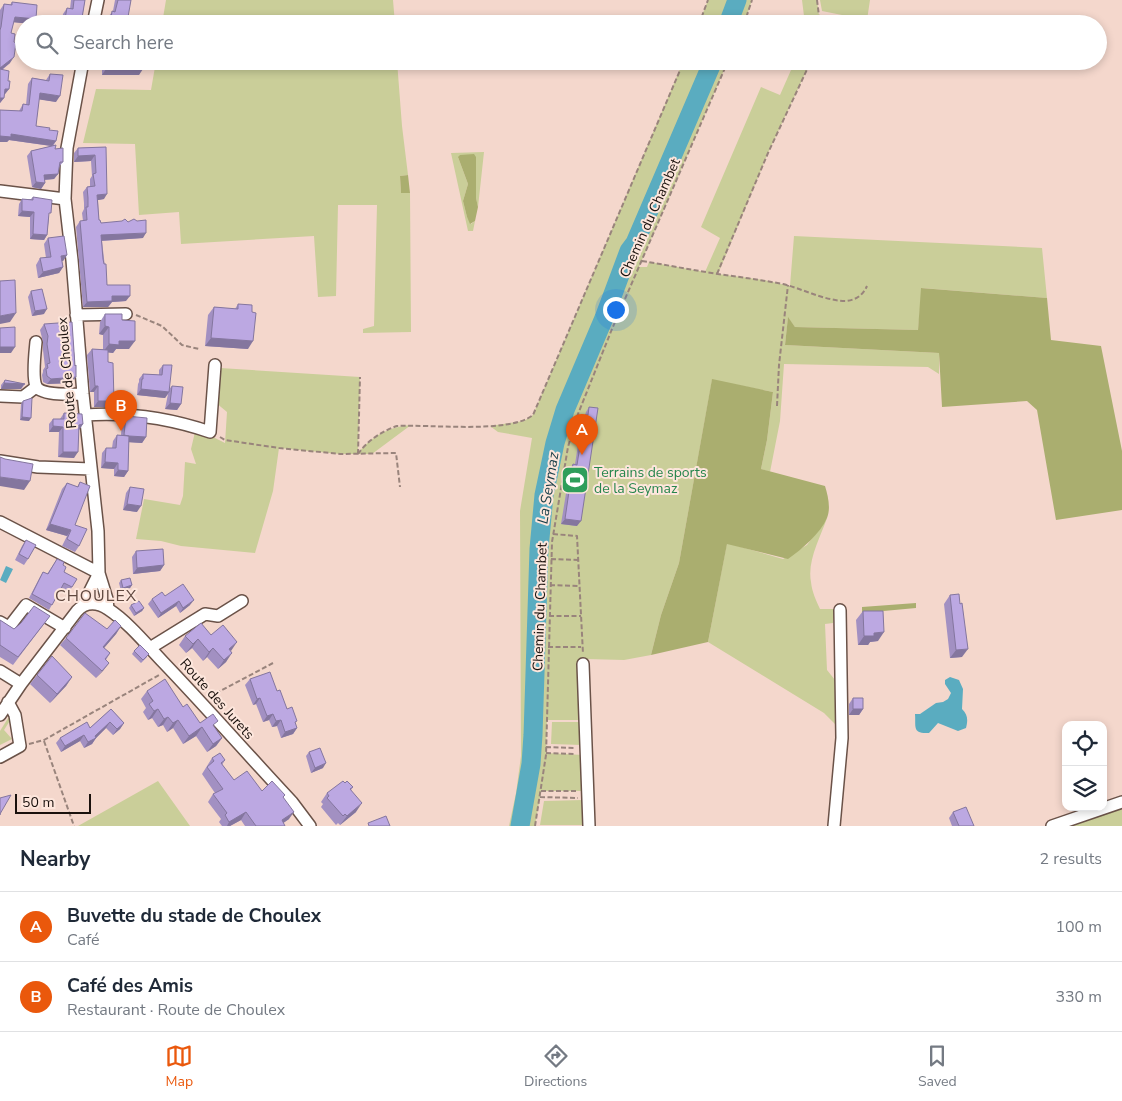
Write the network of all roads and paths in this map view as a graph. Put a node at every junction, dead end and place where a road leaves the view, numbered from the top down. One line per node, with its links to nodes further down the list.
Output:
1 (98, 0): 5 (street)
2 (708, 0): 6 (path)
3 (752, 0): 7 (path)
4 (817, 0): 8 (path)
5 (94, 15)
6 (702, 15)
7 (747, 15)
8 (819, 15)
9 (81, 70): 14 (street, Route de Choulex)
10 (680, 70): 31 (path)
11 (724, 70): 15 (path, Chemin du Chambet)
12 (806, 70): 16 (path)
13 (0, 192): 14 (street)
14 (65, 199): 20 (street, Route de Choulex)
15 (642, 261): 16 (path); 36 (path, Chemin du Chambet)
16 (717, 274): 17 (path)
17 (788, 286): 18 (path); 28 (path)
18 (867, 286)
19 (126, 314): 20 (street); 22 (path)
20 (76, 315): 26 (street, Route de Choulex)
21 (36, 342): 25 (street)
22 (199, 349)
23 (214, 365): 30 (street)
24 (360, 377): 31 (path)
25 (36, 387): 26 (street); 27 (street)
26 (83, 394): 29 (street, Route de Choulex)
27 (0, 396)
28 (777, 406)
29 (85, 415): 30 (street); 33 (street, Route de Choulex)
30 (210, 432): 31 (path)
31 (358, 454): 34 (path)
32 (0, 461): 33 (street)
33 (92, 469): 39 (street, Route de Choulex)
34 (400, 487)
35 (0, 522): 39 (street)
36 (553, 534): 37 (path, Chemin du Chambet); 38 (path)
37 (551, 559): 38 (path); 40 (path, Chemin du Chambet)
38 (578, 560): 41 (path)
39 (99, 573): 43 (street); 44 (street, Route de Choulex)
40 (550, 585): 41 (path); 46 (path, Chemin du Chambet)
41 (579, 586): 47 (path)
42 (242, 601): 52 (street)
43 (88, 604): 44 (street, Route des Jurets); 49 (street)
44 (108, 609): 52 (street, Route des Jurets)
45 (840, 610): 75 (street)
46 (549, 616): 47 (path); 51 (path, Chemin du Chambet)
47 (581, 616): 50 (path)
48 (0, 622): 49 (street)
49 (65, 628): 57 (street)
50 (582, 646): 51 (path); 54 (path)
51 (548, 647): 63 (path, Chemin du Chambet)
52 (150, 648): 55 (street, Route des Jurets)
53 (273, 663): 59 (path)
54 (583, 664): 64 (street)
55 (170, 669): 59 (street, Route des Jurets); 61 (path)
56 (0, 671): 57 (street)
57 (21, 684): 58 (street)
58 (8, 702): 60 (street); 62 (street)
59 (201, 702): 72 (street, Route des Jurets)
60 (0, 715)
61 (44, 740): 62 (path); 71 (path)
62 (20, 746): 66 (street)
63 (546, 747): 64 (path); 65 (path, Chemin du Chambet)
64 (586, 752): 65 (path); 68 (street)
65 (546, 753): 67 (path, Chemin du Chambet)
66 (0, 757)
67 (541, 791): 68 (path); 69 (path, Chemin du Chambet)
68 (588, 794): 69 (path); 74 (street)
69 (540, 797): 73 (path, Chemin du Chambet)
70 (1122, 802): 76 (street)
71 (74, 826)
72 (310, 826)
73 (535, 826)
74 (589, 826)
75 (834, 826)
76 (1052, 826)

